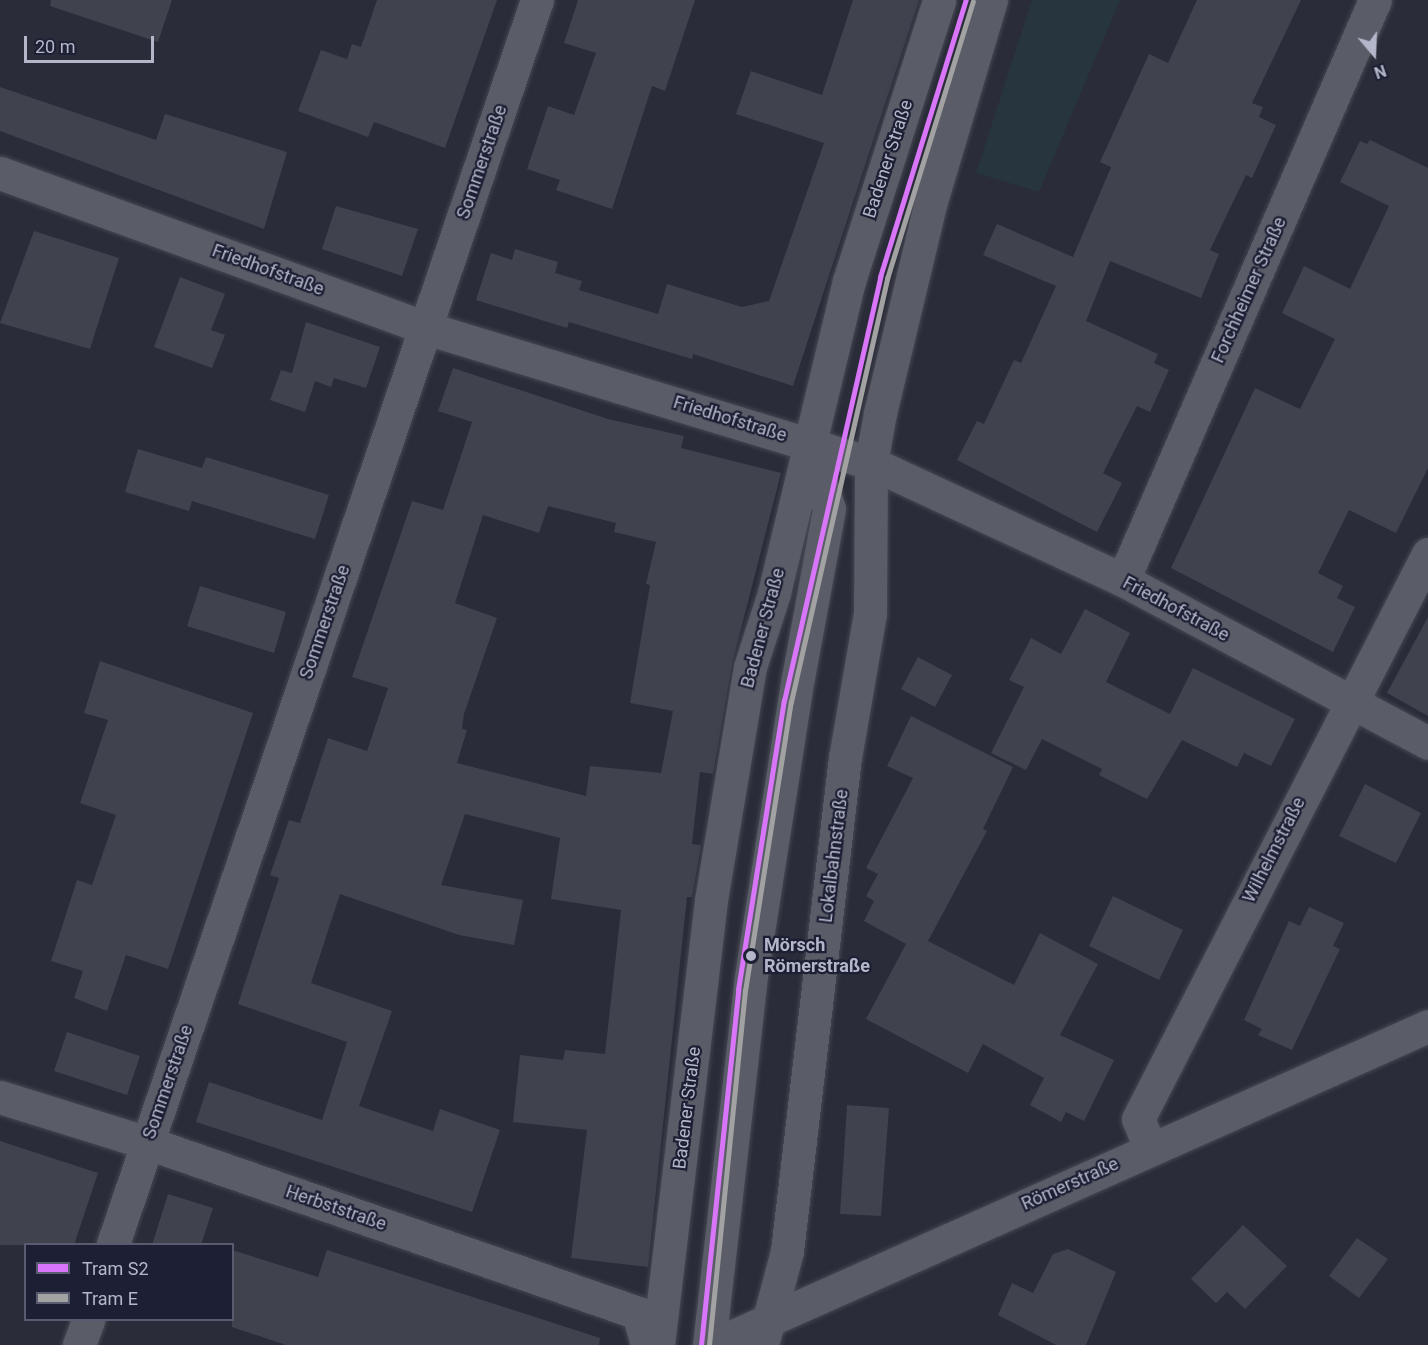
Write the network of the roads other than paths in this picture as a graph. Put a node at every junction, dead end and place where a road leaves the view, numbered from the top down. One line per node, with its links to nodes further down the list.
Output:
1 (537, 0): 6 (street, Sommerstraße)
2 (939, 0): 7 (street, Badener Straße)
3 (991, 0): 8 (street)
4 (1375, 0): 11 (street, Forchheimer Straße)
5 (0, 173): 6 (street, Friedhofstraße)
6 (426, 328): 7 (street, Friedhofstraße); 16 (street, Sommerstraße)
7 (807, 442): 8 (street, Friedhofstraße); 9 (street); 24 (street, Badener Straße)
8 (871, 463): 9 (street); 11 (street, Friedhofstraße); 20 (street, Lokalbahnstraße)
9 (829, 509): 21 (street)
10 (1428, 554): 12 (street, Wilhelmstraße)
11 (1122, 580): 12 (street, Friedhofstraße)
12 (1350, 703): 13 (street, Friedhofstraße); 17 (street, Wilhelmstraße)
13 (1428, 743)
14 (1428, 1026): 17 (street, Römerstraße)
15 (0, 1097): 16 (street, Herbststraße)
16 (148, 1143): 18 (street, Sommerstraße); 23 (street, Herbststraße)
17 (1150, 1148): 20 (street, Römerstraße)
18 (114, 1243)
19 (88, 1321): 22 (street)
20 (767, 1332): 21 (street, Römerstraße)
21 (713, 1341)
22 (79, 1345)
23 (647, 1345)
24 (658, 1345)

